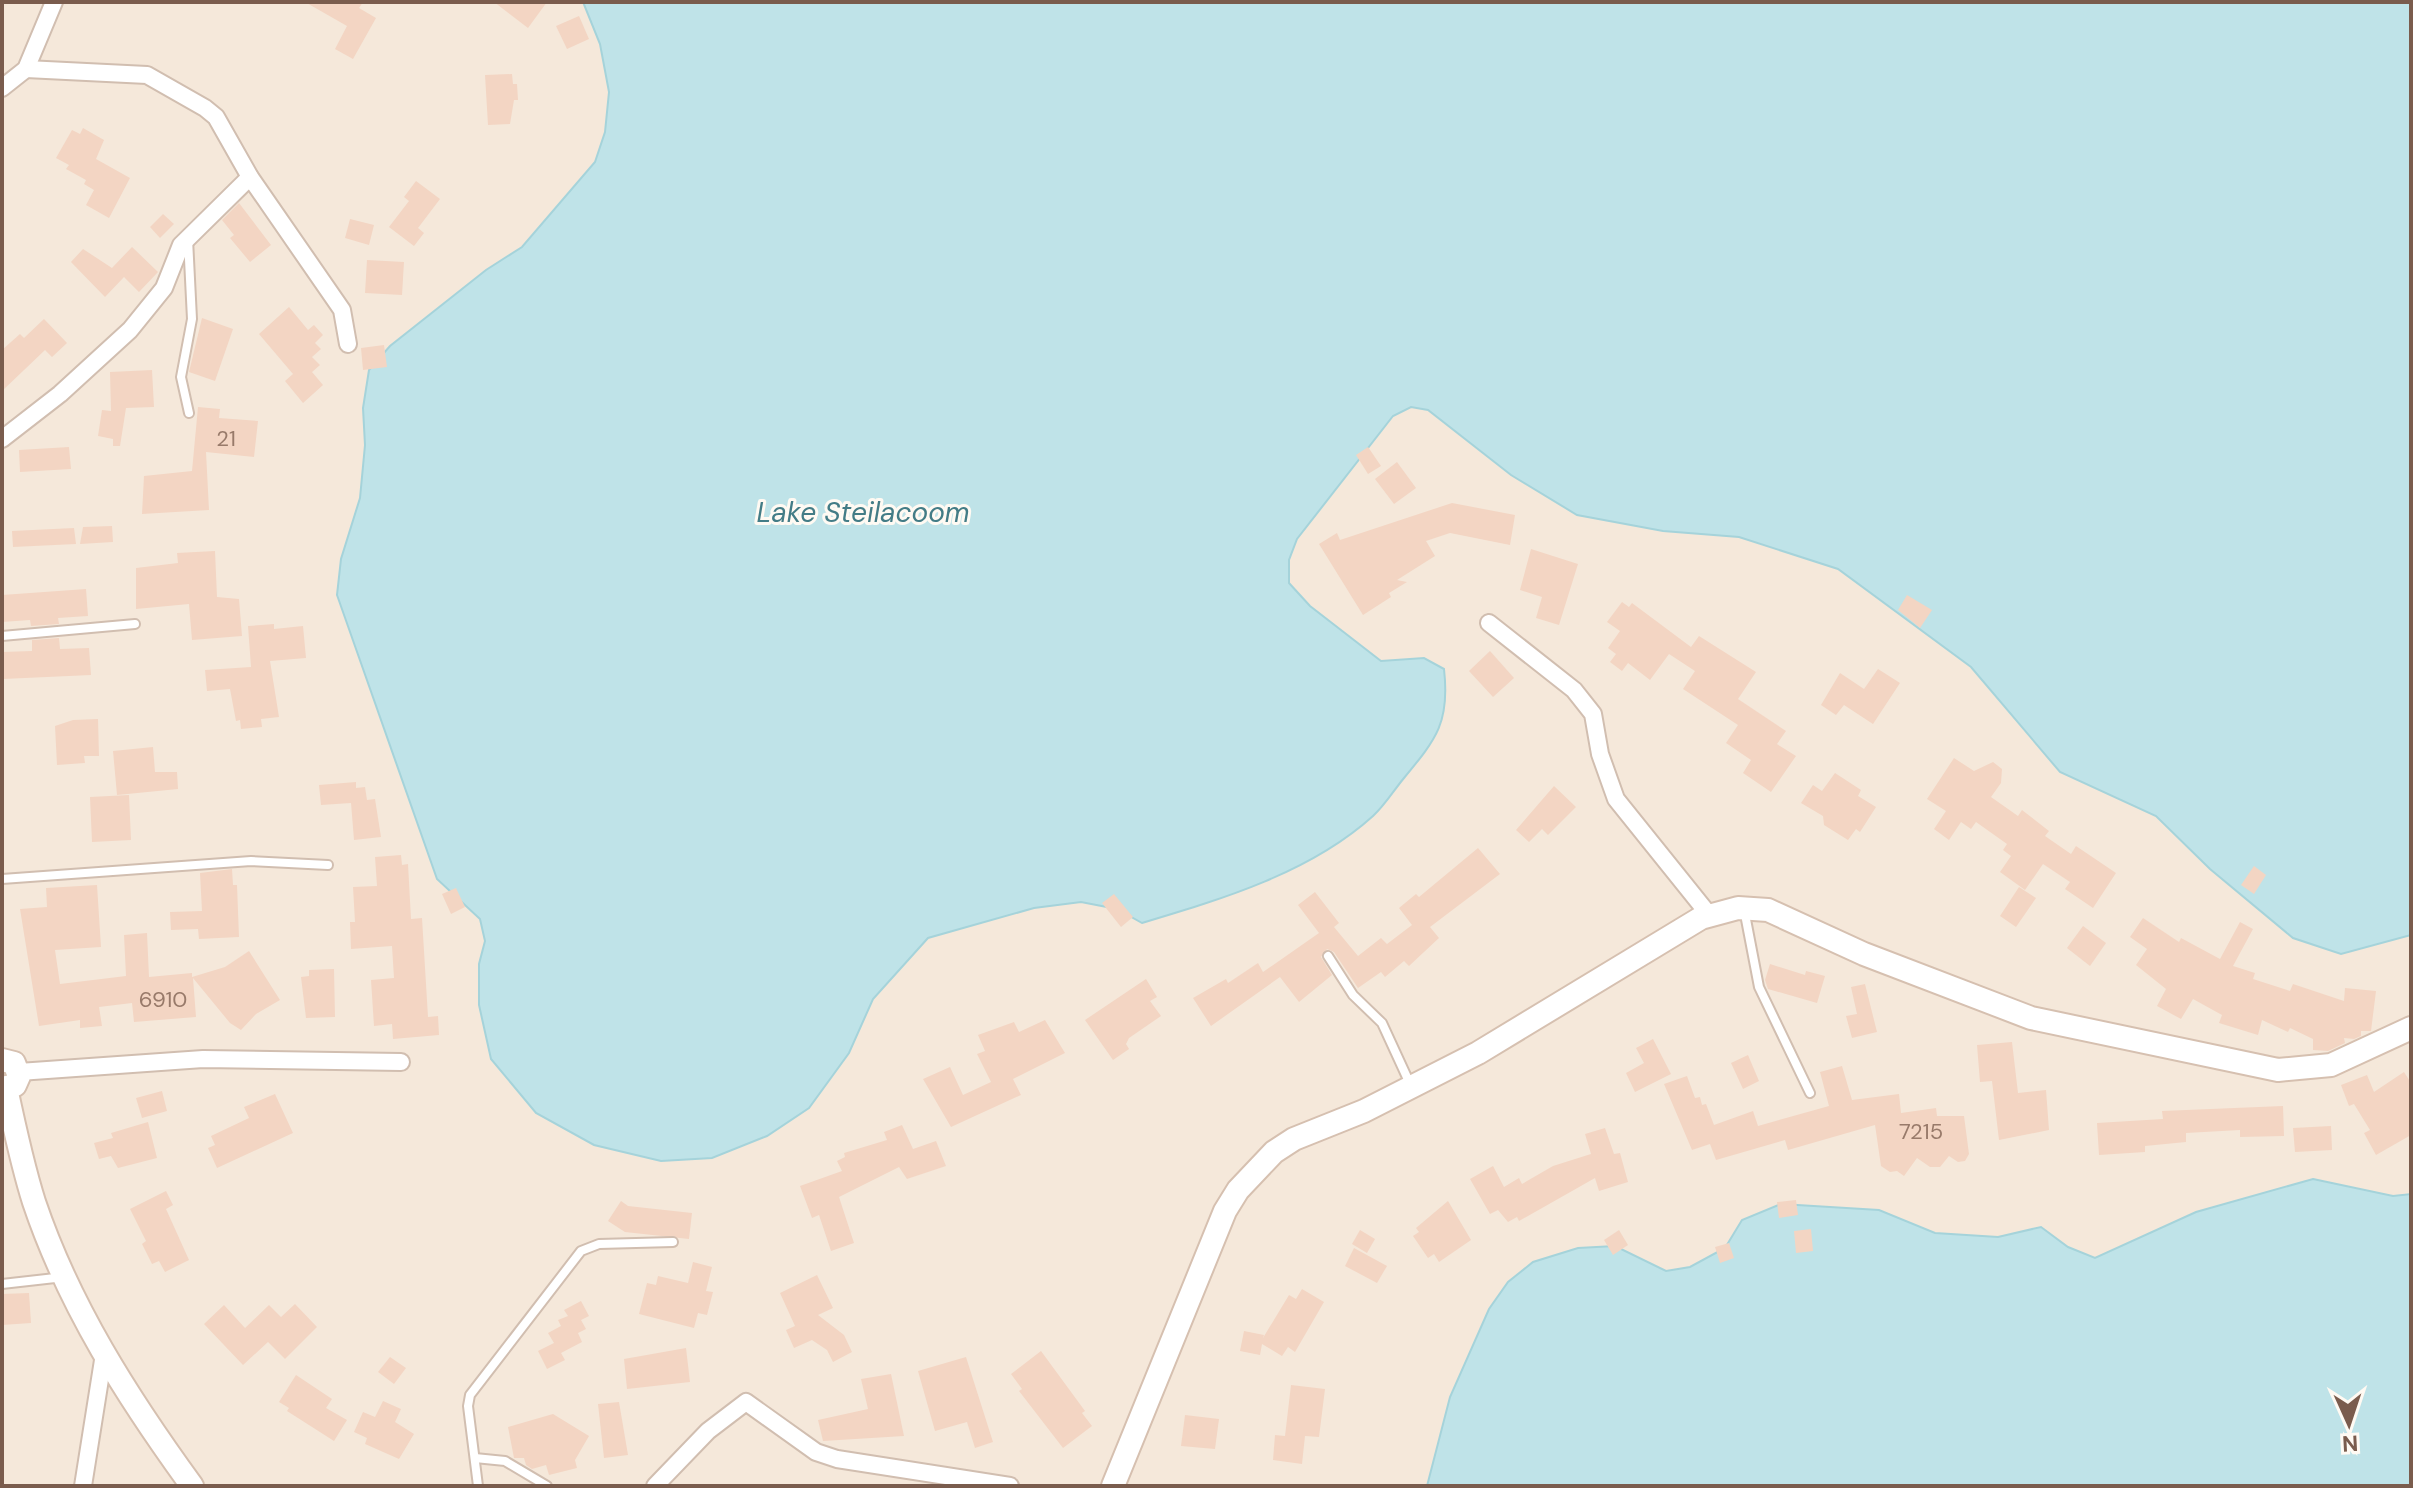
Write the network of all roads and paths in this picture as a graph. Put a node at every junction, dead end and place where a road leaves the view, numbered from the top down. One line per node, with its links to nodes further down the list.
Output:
1 (54, 2): 2 (street)
2 (26, 69): 3 (street); 4 (street)
3 (2, 88)
4 (250, 177): 5 (street); 6 (street)
5 (187, 239): 7 (lane); 8 (street)
6 (348, 344)
7 (189, 413)
8 (2, 439)
9 (1489, 623): 15 (street)
10 (135, 624): 11 (lane)
11 (2, 636)
12 (328, 865): 13 (lane)
13 (2, 879)
14 (1744, 908): 15 (street); 17 (street); 21 (lane)
15 (1710, 916): 20 (street)
16 (1328, 956): 20 (lane)
17 (2411, 1028)
18 (401, 1062): 19 (street)
19 (7, 1077): 23 (street)
20 (1411, 1087): 33 (street)
21 (1810, 1093)
22 (673, 1242): 26 (lane)
23 (64, 1277): 24 (lane); 25 (street)
24 (2, 1284)
25 (104, 1354): 27 (street); 28 (street)
26 (475, 1458): 29 (lane); 30 (lane)
27 (83, 1486)
28 (192, 1486)
29 (478, 1486)
30 (547, 1486)
31 (655, 1486): 32 (street)
32 (1010, 1486)
33 (1113, 1486)

